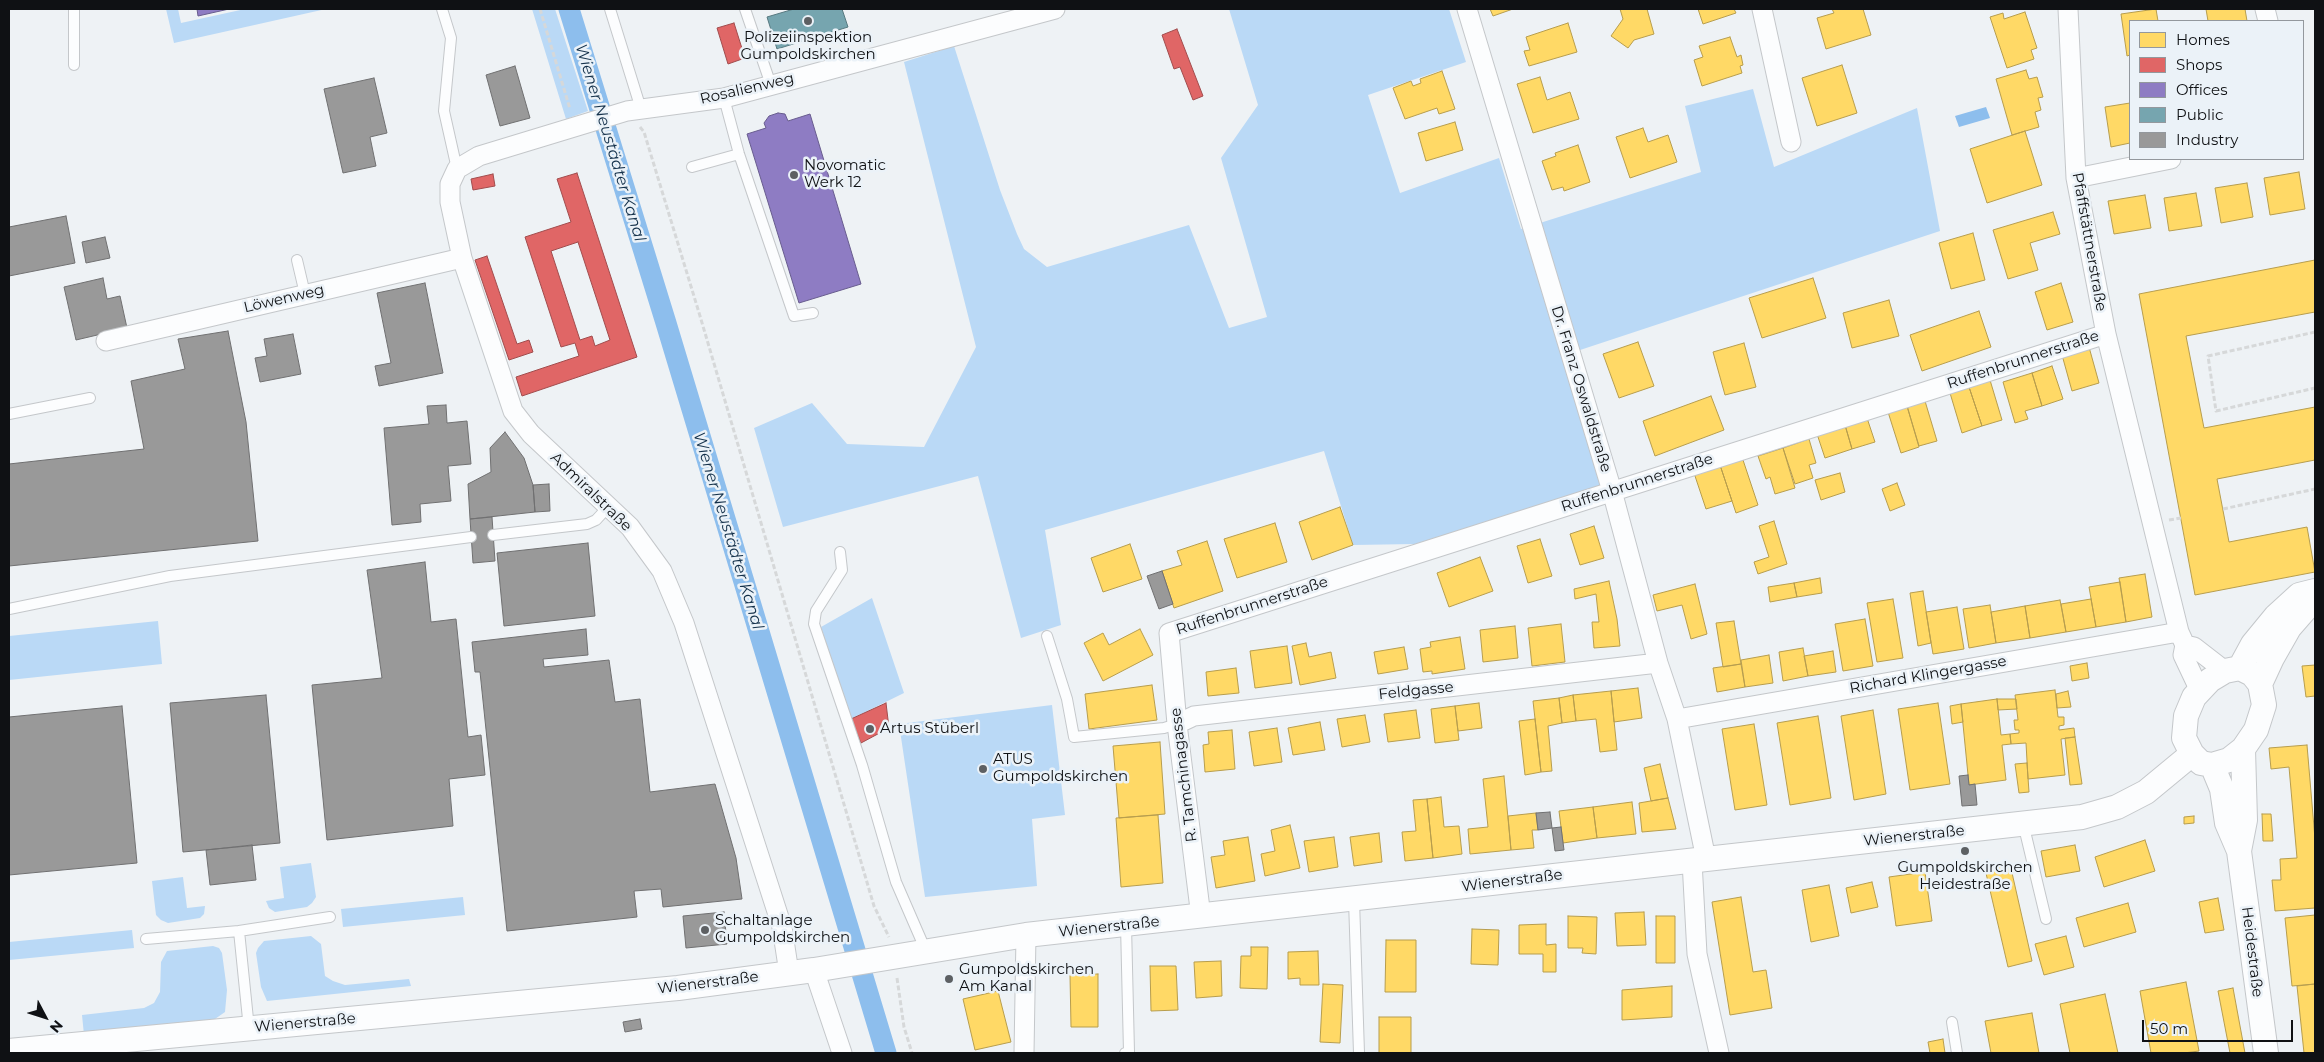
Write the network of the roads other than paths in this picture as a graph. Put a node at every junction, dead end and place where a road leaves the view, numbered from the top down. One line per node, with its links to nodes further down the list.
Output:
1 (74, 9): 10 (lane)
2 (442, 9): 18 (lane)
3 (610, 9): 13 (lane)
4 (745, 9): 11 (lane)
5 (1055, 9): 9 (street, Rosalienweg)
6 (1466, 9): 28 (street, Dr. Franz Oswaldstraße)
7 (1762, 9): 14 (street)
8 (2068, 9): 19 (street, Pfaffstättnerstraße)
9 (1014, 14): 11 (street, Rosalienweg)
10 (74, 65)
11 (771, 85): 12 (street, Rosalienweg)
12 (724, 98): 13 (street, Rosalienweg); 15 (lane)
13 (629, 111): 18 (street, Rosalienweg)
14 (1791, 142)
15 (739, 154): 17 (lane); 23 (lane)
16 (2166, 160): 19 (street)
17 (692, 167)
18 (457, 169): 20 (street, Admiralstraße)
19 (2076, 178): 24 (street, Pfaffstättnerstraße)
20 (462, 258): 22 (street, Löwenweg); 29 (street, Admiralstraße)
21 (297, 260): 22 (lane)
22 (305, 294): 25 (street, Löwenweg)
23 (813, 313)
24 (2106, 334): 28 (street, Ruffenbrunnerstraße); 38 (street, Pfaffstättnerstraße)
25 (106, 341)
26 (90, 398): 27 (lane)
27 (9, 414)
28 (1612, 491): 36 (street, Ruffenbrunnerstraße); 39 (street, Dr. Franz Oswaldstraße)
29 (608, 507): 30 (lane); 60 (street, Admiralstraße)
30 (493, 535)
31 (471, 537): 35 (lane)
32 (840, 552): 58 (lane)
33 (2315, 591): 40 (street)
34 (2315, 598): 41 (street)
35 (9, 609)
36 (1169, 633): 44 (street, R. Tamchinagasse)
37 (1047, 636): 44 (lane)
38 (2182, 638): 40 (street); 42 (street, Pfaffstättnerstraße); 43 (street, Richard Klingergasse)
39 (1658, 663): 43 (street, Dr. Franz Oswaldstraße); 44 (street, Feldgasse)
40 (2232, 669): 41 (street); 42 (street)
41 (2260, 684): 45 (street, Wienerstraße)
42 (2200, 691): 46 (street)
43 (1677, 719): 49 (street, Dr. Franz Oswaldstraße)
44 (1177, 724): 51 (street, R. Tamchinagasse)
45 (2243, 748): 46 (street, Wienerstraße); 48 (street, Heidestraße)
46 (2202, 760): 47 (street, Wienerstraße); 48 (street, Heidestraße)
47 (2023, 824): 49 (street, Wienerstraße); 53 (lane)
48 (2239, 851): 70 (street, Heidestraße)
49 (1699, 860): 50 (street, Wienerstraße); 68 (street, Dr. Franz Oswaldstraße)
50 (1354, 900): 51 (street, Wienerstraße); 67 (lane)
51 (1201, 916): 54 (street, Wienerstraße)
52 (330, 917): 55 (lane)
53 (2046, 919)
54 (1126, 926): 56 (street, Wienerstraße); 66 (lane)
55 (239, 931): 57 (lane); 62 (lane)
56 (1026, 935): 58 (street, Wienerstraße); 65 (street)
57 (146, 939)
58 (926, 951): 59 (street, Wienerstraße)
59 (825, 967): 60 (street, Wienerstraße); 64 (street)
60 (789, 973): 62 (street, Wienerstraße)
61 (1952, 1022): 69 (lane)
62 (249, 1029): 63 (street, Wienerstraße)
63 (9, 1051)
64 (842, 1053)
65 (1024, 1053)
66 (1125, 1053)
67 (1359, 1053)
68 (1719, 1053)
69 (1957, 1053)
70 (2266, 1053)

